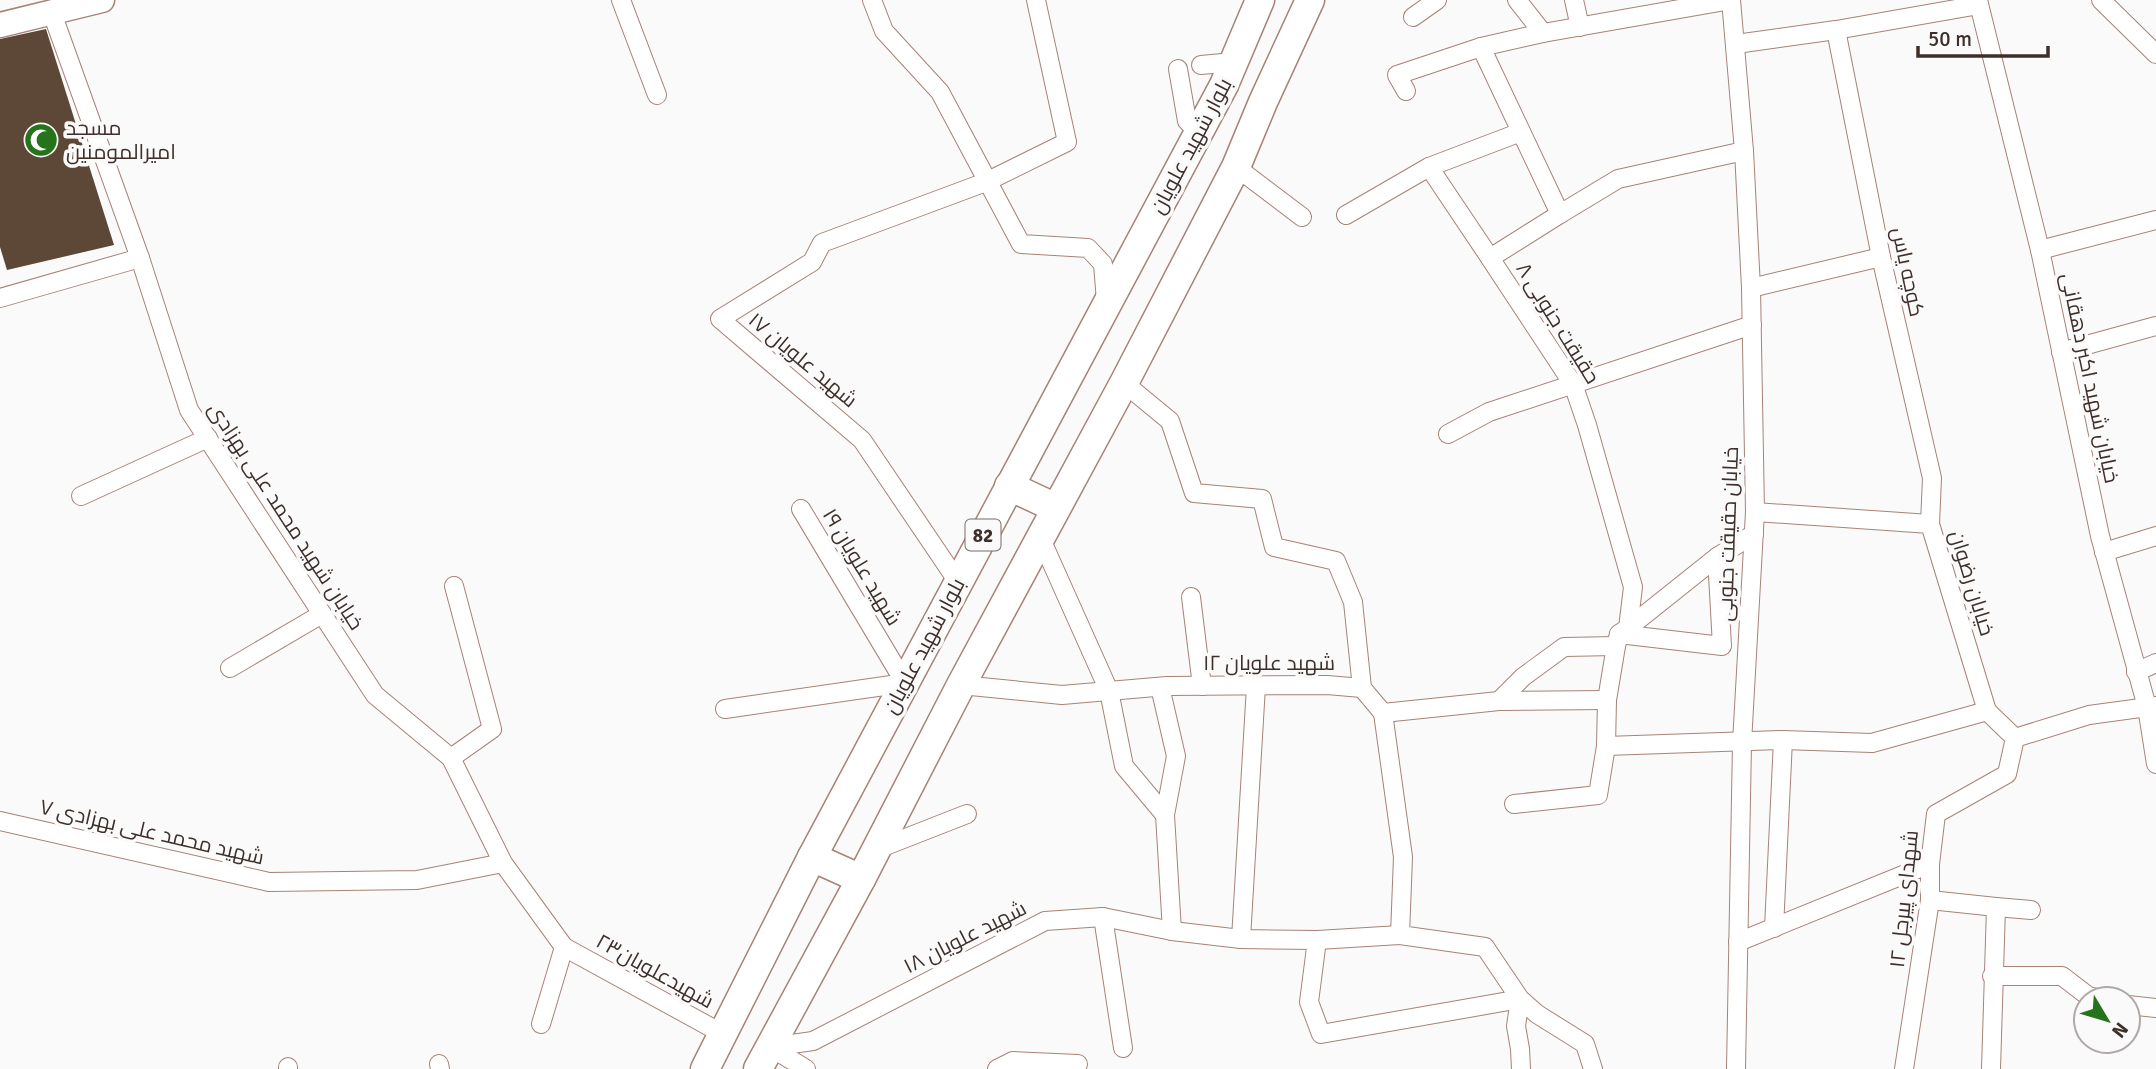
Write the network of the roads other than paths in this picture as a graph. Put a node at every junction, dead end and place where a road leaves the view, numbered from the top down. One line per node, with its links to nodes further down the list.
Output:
1 (102, 0): 13 (street)
2 (621, 0): 26 (street)
3 (873, 0): 32 (street)
4 (1036, 0): 32 (street)
5 (1260, 0): 22 (main road, بلوار شهید علویان / 82)
6 (1310, 0): 30 (main road, بلوار شهید علویان / 82)
7 (1437, 0): 14 (street)
8 (1517, 0): 18 (street)
9 (1574, 0): 16 (street)
10 (1731, 0): 16 (street); 19 (street, خیابان حقیقت جنوبی)
11 (2101, 0): 21 (street)
12 (1978, 3): 17 (street); 37 (street, خیابان شهید اکبر دهقانی)
13 (52, 13): 15 (street); 39 (street, خیابان شهید محمد علی بهزادی)
14 (1413, 17)
15 (0, 25)
16 (1580, 27): 18 (street)
17 (1836, 30): 19 (street); 38 (street, کوچه یاس)
18 (1543, 33): 20 (street)
19 (1736, 44): 29 (street, خیابان حقیقت جنوبی)
20 (1481, 47): 25 (street); 27 (street)
21 (2155, 51)
22 (1234, 62): 23 (street); 28 (main road, بلوار شهید علویان / 82)
23 (1201, 65)
24 (1178, 69): 28 (street)
25 (1406, 91)
26 (657, 95)
27 (1521, 132): 31 (street); 33 (street)
28 (1199, 133): 43 (main road, بلوار شهید علویان / 82)
29 (1744, 151): 33 (street, حقیقت جنوبی ۸); 41 (street, خیابان حقیقت جنوبی)
30 (1236, 167): 35 (street); 47 (main road, بلوار شهید علویان / 82)
31 (1429, 167): 34 (street); 40 (street)
32 (986, 182): 43 (street); 62 (street, شهید علویان ۱۷)
33 (1560, 214): 40 (street, حقیقت جنوبی ۸)
34 (1346, 215)
35 (1302, 217)
36 (2156, 220): 37 (street)
37 (2040, 250): 46 (street, خیابان شهید اکبر دهقانی)
38 (1881, 257): 41 (street); 56 (street, کوچه یاس)
39 (140, 258): 42 (street); 50 (street, خیابان شهید محمد علی بهزادی)
40 (1490, 258): 48 (street, حقیقت جنوبی ۸)
41 (1751, 288): 44 (street, خیابان حقیقت جنوبی)
42 (0, 298)
43 (1107, 304): 51 (main road, بلوار شهید علویان / 82)
44 (1752, 325): 48 (street); 55 (street, خیابان حقیقت جنوبی)
45 (2156, 326): 46 (street)
46 (2061, 352): 60 (street, خیابان شهید اکبر دهقانی)
47 (1124, 383): 53 (main road, بلوار شهید علویان / 82); 75 (street)
48 (1573, 384): 49 (street); 66 (street, حقیقت جنوبی ۸)
49 (1448, 434)
50 (208, 438): 52 (street); 65 (street, خیابان شهید محمد علی بهزادی)
51 (1009, 486): 53 (main road); 62 (main road, بلوار شهید علویان / 82)
52 (81, 496)
53 (1056, 508): 59 (main road, بلوار شهید علویان / 82)
54 (801, 509): 70 (street, شهید علویان ۱۹)
55 (1755, 512): 56 (street, خیابان رضوان); 57 (street, خیابان حقیقت جنوبی)
56 (1930, 524): 81 (street, خیابان رضوان)
57 (1754, 534): 61 (street); 85 (street, خیابان حقیقت جنوبی)
58 (2156, 536): 60 (street)
59 (1041, 539): 71 (main road, بلوار شهید علویان / 82); 76 (street)
60 (2104, 552): 69 (street, خیابان شهید اکبر دهقانی)
61 (1717, 557): 66 (street); 66 (street)
62 (958, 582): 70 (main road, بلوار شهید علویان / 82)
63 (454, 586): 87 (street)
64 (1191, 597): 73 (street)
65 (322, 614): 68 (street); 87 (street, خیابان شهید محمد علی بهزادی)
66 (1621, 636): 77 (street, حقیقت جنوبی ۸); 78 (street)
67 (2156, 663): 69 (street)
68 (230, 668)
69 (2136, 672): 79 (street, خیابان شهید اکبر دهقانی)
70 (905, 684): 80 (street); 94 (main road, بلوار شهید علویان / 82)
71 (961, 685): 76 (street, شهید علویان ۱۲); 93 (main road, بلوار شهید علویان / 82)
72 (1256, 685): 73 (street, شهید علویان ۱۲); 75 (street, شهید علویان ۱۲); 105 (street)
73 (1202, 686): 74 (street, شهید علویان ۱۲)
74 (1160, 687): 76 (street, شهید علویان ۱۲); 91 (street)
75 (1362, 688): 82 (street, شهید علویان ۱۲)
76 (1109, 691): 91 (street)
77 (1607, 700): 78 (street); 86 (street, حقیقت جنوبی ۸)
78 (1499, 701): 82 (street)
79 (2151, 707): 83 (street); 88 (street, خیابان شهید اکبر دهقانی)
80 (726, 709)
81 (1987, 710): 83 (street, خیابان رضوان); 84 (street)
82 (1383, 713): 104 (street)
83 (2015, 738): 96 (street, شهدای پیرجل ۱۲)
84 (1783, 740): 85 (street); 102 (street)
85 (1742, 743): 86 (street); 107 (street, خیابان حقیقت جنوبی)
86 (1606, 746): 89 (street, حقیقت جنوبی ۸)
87 (451, 758): 95 (street, خیابان شهید محمد علی بهزادی)
88 (2156, 764)
89 (1514, 804)
90 (967, 814): 93 (street)
91 (1165, 815): 103 (street)
92 (0, 821): 95 (street, شهید محمد علی بهزادی ۷)
93 (875, 850): 97 (main road, بلوار شهید علویان / 82)
94 (812, 857): 97 (main road); 113 (main road, بلوار شهید علویان / 82)
95 (503, 863): 108 (street, خیابان شهید محمد علی بهزادی)
96 (1930, 864): 98 (street, شهدای پیرجل ۱۲); 102 (street)
97 (861, 879): 115 (main road, بلوار شهید علویان / 82)
98 (1930, 900): 99 (street); 123 (street, شهدای پیرجل ۱۲)
99 (1996, 906): 100 (street); 109 (street)
100 (2031, 911)
101 (1103, 917): 103 (street, شهید علویان ۱۸); 114 (street); 115 (street, شهید علویان ۱۸)
102 (1774, 928): 107 (street)
103 (1172, 931): 105 (street, شهید علویان ۱۸)
104 (1400, 935): 106 (street, شهید علویان ۱۸); 111 (street, شهید علویان ۱۸)
105 (1241, 940): 106 (street, شهید علویان ۱۸)
106 (1317, 940): 111 (street)
107 (1738, 942): 122 (street, خیابان حقیقت جنوبی)
108 (564, 947): 112 (street); 113 (street, شهیدعلویان۲۳)
109 (1992, 976): 110 (street); 124 (street)
110 (2074, 985)
111 (1520, 999): 120 (street); 121 (street, شهید علویان ۱۸)
112 (541, 1024)
113 (723, 1034): 117 (main road, بلوار شهید علویان / 82)
114 (1123, 1048)
115 (764, 1058): 118 (street)
116 (1078, 1064): 119 (street)
117 (705, 1069)
118 (806, 1069)
119 (997, 1069)
120 (1521, 1069)
121 (1593, 1069)
122 (1736, 1069)
123 (1904, 1069)
124 (1990, 1069)

